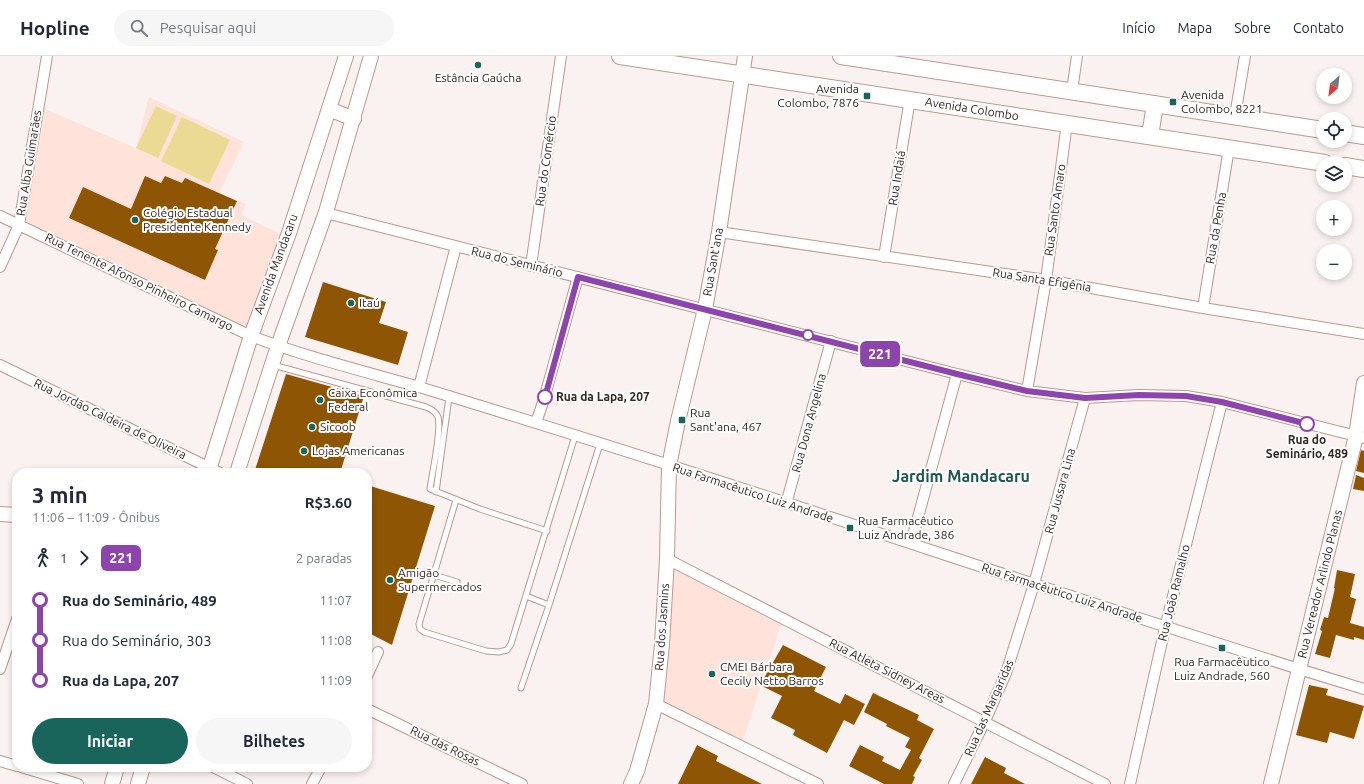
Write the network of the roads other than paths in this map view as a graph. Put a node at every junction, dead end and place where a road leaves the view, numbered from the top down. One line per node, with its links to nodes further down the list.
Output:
1 (47, 56): 29 (street, Rua Alba Guimarães)
2 (346, 56): 15 (street, Avenida Mandacaru)
3 (371, 56): 17 (street)
4 (561, 56): 34 (street, Rua do Comércio)
5 (620, 56): 11 (main road, Avenida Colombo)
6 (745, 56): 11 (street, Rua Sant'ana)
7 (841, 56): 10 (main road)
8 (1077, 56): 12 (street)
9 (1245, 56): 16 (street)
10 (912, 61): 12 (main road)
11 (742, 74): 13 (main road, Avenida Colombo); 30 (street, Rua Sant'ana)
12 (1072, 91): 14 (main road)
13 (910, 99): 18 (main road, Avenida Colombo); 32 (street, Rua Indaiá)
14 (1155, 104): 16 (main road); 21 (main road)
15 (329, 109): 17 (street); 40 (street, Avenida Mandacaru)
16 (1235, 116): 19 (main road)
17 (354, 119): 27 (street)
18 (1067, 124): 21 (main road, Avenida Colombo); 36 (street, Rua Santo Amaro)
19 (1316, 129)
20 (1352, 134): 22 (main road)
21 (1150, 136): 23 (main road, Avenida Colombo)
22 (1364, 136)
23 (1229, 148): 24 (main road, Avenida Colombo); 37 (street, Rua da Penha)
24 (1316, 162)
25 (1352, 167): 26 (main road)
26 (1364, 169)
27 (326, 213): 31 (street, Rua do Seminário); 42 (street)
28 (0, 216): 29 (street, Rua Tenente Afonso Pinheiro Camargo)
29 (19, 224): 33 (street, Rua Alba Guimarães); 40 (street, Rua Tenente Afonso Pinheiro Camargo)
30 (719, 232): 32 (street, Rua Santa Efigênia); 38 (street, Rua Sant'ana)
31 (456, 246): 34 (street, Rua do Seminário); 47 (street)
32 (884, 257): 36 (street, Rua Santa Efigênia)
33 (0, 266)
34 (531, 266): 35 (street, Rua do Seminário)
35 (578, 277): 38 (street, Rua do Seminário); 52 (street)
36 (1046, 280): 37 (street, Rua Santa Efigênia); 48 (street, Rua Santo Amaro)
37 (1203, 308): 39 (street, Rua Santa Efigênia)
38 (705, 309): 41 (street, Rua do Seminário); 56 (street, Rua Sant'ana)
39 (1364, 334)
40 (251, 336): 42 (street, Rua Tenente Afonso Pinheiro Camargo); 58 (street, Avenida Mandacaru)
41 (831, 341): 45 (street, Rua do Seminário); 62 (street, Rua Dona Angelina)
42 (278, 346): 43 (street); 47 (street, Rua Farmacêutico Luiz Andrade)
43 (272, 364): 59 (street); 60 (lane)
44 (0, 365): 57 (street, Rua Jordão Caldeira de Oliveira)
45 (957, 374): 48 (street, Rua do Seminário); 66 (street)
46 (1364, 382): 54 (street, Rua Vereador Arlindo Planas)
47 (419, 387): 49 (street, Rua Farmacêutico Luiz Andrade)
48 (1027, 391): 50 (street, Rua do Seminário)
49 (449, 397): 52 (street, Rua Farmacêutico Luiz Andrade); 60 (lane)
50 (1085, 398): 51 (street, Rua do Seminário); 70 (street, Rua Jussara Lina)
51 (1222, 402): 54 (street, Rua do Seminário); 73 (street, Rua João Ramalho)
52 (536, 423): 53 (street, Rua Farmacêutico Luiz Andrade)
53 (575, 436): 55 (street, Rua Farmacêutico Luiz Andrade); 65 (lane)
54 (1360, 437): 78 (street, Rua Vereador Arlindo Planas)
55 (600, 444): 56 (street, Rua Farmacêutico Luiz Andrade); 72 (lane)
56 (669, 466): 62 (street, Rua Farmacêutico Luiz Andrade); 67 (street, Rua dos Jasmins)
57 (206, 468)
58 (213, 468)
59 (239, 468)
60 (436, 492): 61 (lane)
61 (456, 500): 65 (lane); 68 (lane)
62 (786, 504): 66 (street, Rua Farmacêutico Luiz Andrade)
63 (0, 514): 64 (street)
64 (12, 515)
65 (547, 531): 71 (lane)
66 (911, 543): 70 (street, Rua Farmacêutico Luiz Andrade)
67 (667, 559): 81 (street, Rua dos Jasmins); 83 (street, Rua Atleta Sidney Areas)
68 (434, 575): 69 (lane); 71 (lane)
69 (457, 582)
70 (1034, 584): 73 (street, Rua Farmacêutico Luiz Andrade); 83 (street, Rua das Margaridas)
71 (526, 596): 72 (lane)
72 (549, 605): 79 (lane)
73 (1165, 628): 78 (street, Rua Farmacêutico Luiz Andrade); 101 (street, Rua João Ramalho)
74 (12, 634): 77 (street)
75 (378, 652): 76 (street)
76 (372, 665)
77 (0, 669)
78 (1299, 670): 80 (street, Rua Farmacêutico Luiz Andrade); 102 (street, Rua Vereador Arlindo Planas)
79 (520, 688)
80 (1364, 689)
81 (656, 704): 97 (street, Rua dos Jasmins); 98 (street)
82 (372, 711): 96 (street, Rua das Rosas)
83 (985, 721): 99 (street, Rua das Margaridas); 100 (street, Rua Atleta Sidney Areas)
84 (0, 761): 85 (street)
85 (12, 765)
86 (38, 772): 91 (street)
87 (116, 772): 92 (street)
88 (142, 772): 93 (street)
89 (223, 772): 94 (street)
90 (318, 772): 95 (street)
91 (78, 784)
92 (112, 784)
93 (138, 784)
94 (247, 784)
95 (312, 784)
96 (522, 784)
97 (631, 784)
98 (818, 784)
99 (954, 784)
100 (1105, 784)
101 (1130, 784)
102 (1271, 784)

